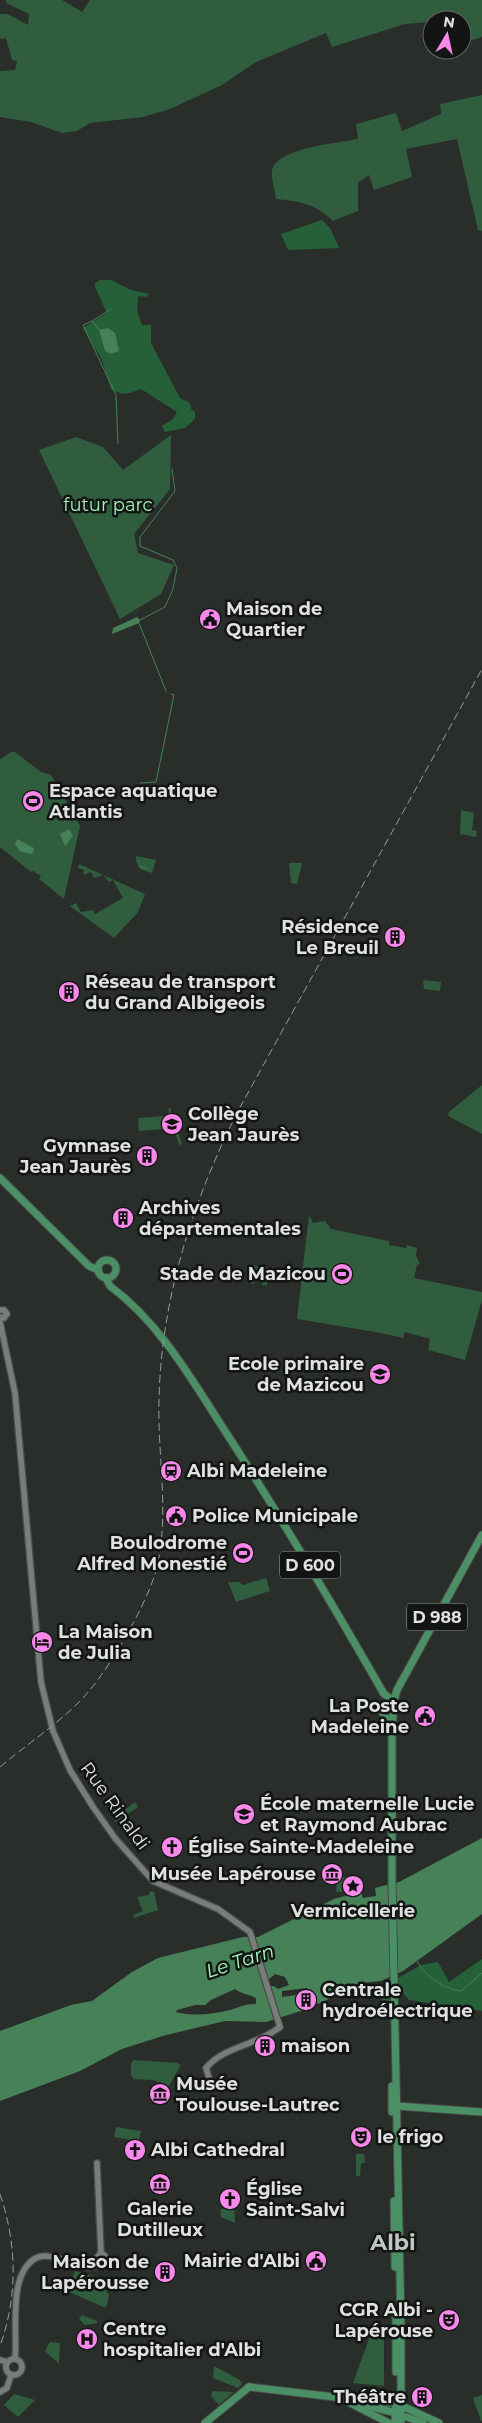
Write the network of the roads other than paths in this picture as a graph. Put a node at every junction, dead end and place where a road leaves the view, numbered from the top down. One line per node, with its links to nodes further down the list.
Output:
1 (0, 1178): 2 (main road)
2 (99, 1267): 3 (main road); 3 (main road)
3 (109, 1277): 7 (main road, D 600)
4 (0, 1309): 5 (street, Rue Rinaldi)
5 (1, 1321): 12 (street, Rue Rinaldi)
6 (482, 1535): 7 (main road, D 988)
7 (394, 1701): 9 (main road); 10 (main road)
8 (377, 1705): 9 (main road)
9 (388, 1720): 10 (main road)
10 (392, 1878): 11 (main road)
11 (394, 2011): 13 (main road); 23 (main road)
12 (209, 2078)
13 (396, 2106): 14 (main road); 23 (main road)
14 (482, 2112)
15 (97, 2163): 16 (street)
16 (14, 2359): 18 (street); 19 (street)
17 (0, 2360): 18 (street)
18 (4, 2366): 19 (street)
19 (11, 2375): 21 (street)
20 (249, 2387): 22 (main road); 27 (main road); 28 (main road)
21 (0, 2392)
22 (344, 2399): 23 (main road); 24 (main road); 26 (main road)
23 (398, 2404): 29 (main road); 30 (main road); 32 (main road)
24 (392, 2412)
25 (407, 2417): 31 (main road)
26 (387, 2421)
27 (205, 2423)
28 (209, 2423)
29 (395, 2423)
30 (401, 2423)
31 (423, 2423)
32 (439, 2423)

